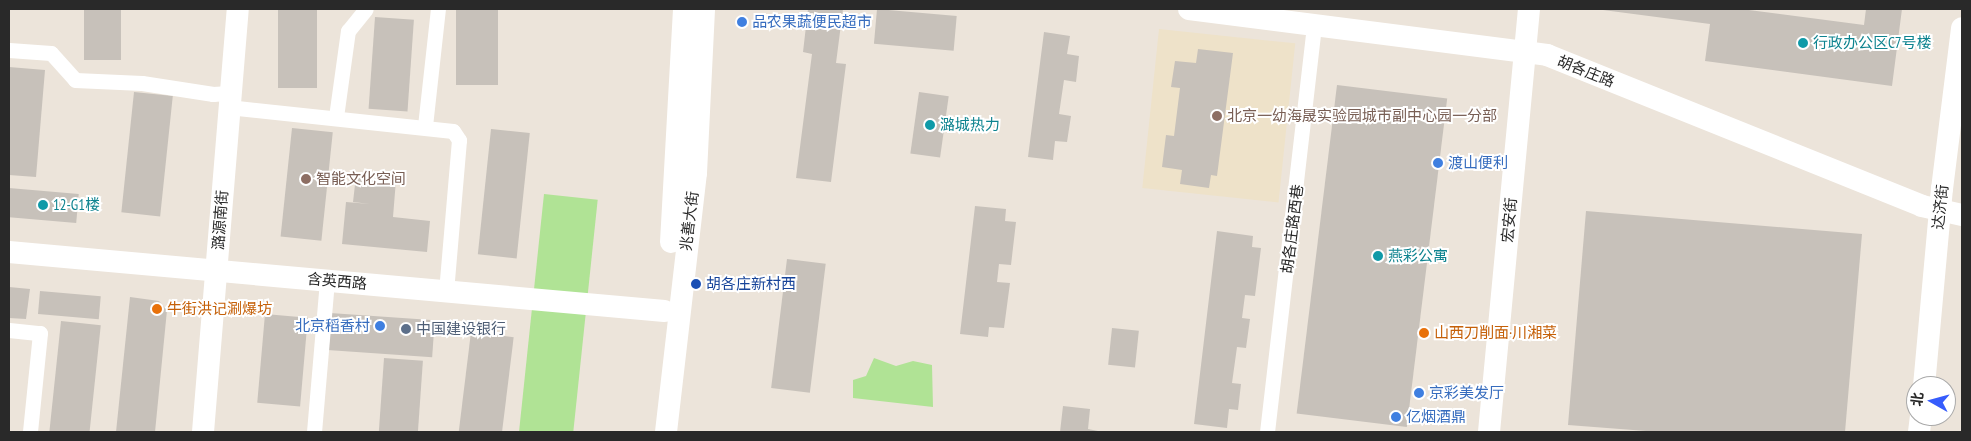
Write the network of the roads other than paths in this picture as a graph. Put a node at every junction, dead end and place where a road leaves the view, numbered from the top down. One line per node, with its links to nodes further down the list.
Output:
1 (238, 9): 12 (street, 潞源南街)
2 (366, 9): 13 (street)
3 (438, 9): 14 (street)
4 (684, 9): 21 (street, 兆善大街)
5 (704, 9): 28 (street, 兆善大街)
6 (1189, 9): 8 (street, 胡各庄路)
7 (1529, 9): 11 (street, 宏安街)
8 (1314, 25): 11 (street, 胡各庄路); 29 (street, 胡各庄路西巷)
9 (1962, 28): 15 (street, 达济街)
10 (9, 50): 12 (street)
11 (1525, 52): 15 (street, 胡各庄路); 30 (street, 宏安街)
12 (229, 100): 13 (street); 18 (street, 潞源南街)
13 (336, 117): 14 (street)
14 (426, 126): 20 (street)
15 (1939, 212): 16 (street, 胡各庄路); 23 (street, 达济街)
16 (1962, 215)
17 (9, 252): 18 (street, 含英西路)
18 (217, 270): 19 (street, 含英西路); 25 (street, 潞源南街)
19 (327, 280): 20 (street, 含英西路); 26 (street)
20 (446, 291): 21 (street, 含英西路)
21 (664, 312): 27 (street, 兆善大街)
22 (9, 330): 24 (street)
23 (1925, 376)
24 (30, 432)
25 (207, 432)
26 (314, 432)
27 (651, 432)
28 (666, 432)
29 (1267, 432)
30 (1489, 432)

